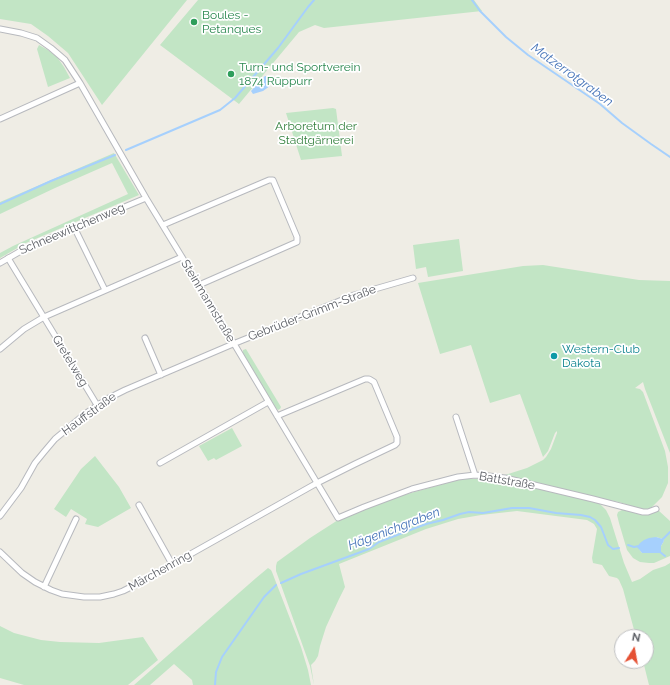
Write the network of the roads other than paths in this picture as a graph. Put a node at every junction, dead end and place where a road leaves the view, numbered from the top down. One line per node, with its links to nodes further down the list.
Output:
1 (0, 29): 2 (street, Steinmannstraße)
2 (80, 83): 3 (street); 4 (street, Steinmannstraße)
3 (0, 119)
4 (146, 198): 5 (street, Steinmannstraße); 6 (street, Schneewittchenweg)
5 (163, 225): 7 (street, Steinmannstraße); 11 (street)
6 (74, 227): 8 (street, Schneewittchenweg); 12 (street)
7 (182, 257): 11 (street, Steinmannstraße); 12 (street)
8 (8, 258): 9 (street, Schneewittchenweg); 13 (street, Gretelweg)
9 (0, 263)
10 (413, 278): 15 (street, Gebrüder-Grimm-Straße)
11 (199, 285): 15 (street, Steinmannstraße)
12 (105, 290): 13 (street)
13 (44, 317): 16 (street); 19 (street, Gretelweg)
14 (145, 338): 17 (street)
15 (233, 344): 17 (street, Hauffstraße); 18 (street, Steinmannstraße)
16 (0, 349)
17 (161, 375): 19 (street, Hauffstraße)
18 (268, 402): 20 (street, Steinmannstraße); 22 (street)
19 (97, 405): 27 (street, Hauffstraße)
20 (277, 416): 24 (street, Steinmannstraße); 24 (street, Märchenring)
21 (456, 417): 23 (street)
22 (160, 463)
23 (475, 475): 26 (street, Battstraße); 28 (street, Battstraße)
24 (316, 483): 28 (street, Steinmannstraße); 31 (street, Märchenring)
25 (139, 505): 31 (street)
26 (656, 509)
27 (0, 516)
28 (338, 518)
29 (76, 519): 32 (street)
30 (0, 552): 32 (street, Märchenring)
31 (172, 564): 32 (street, Märchenring)
32 (44, 587)

